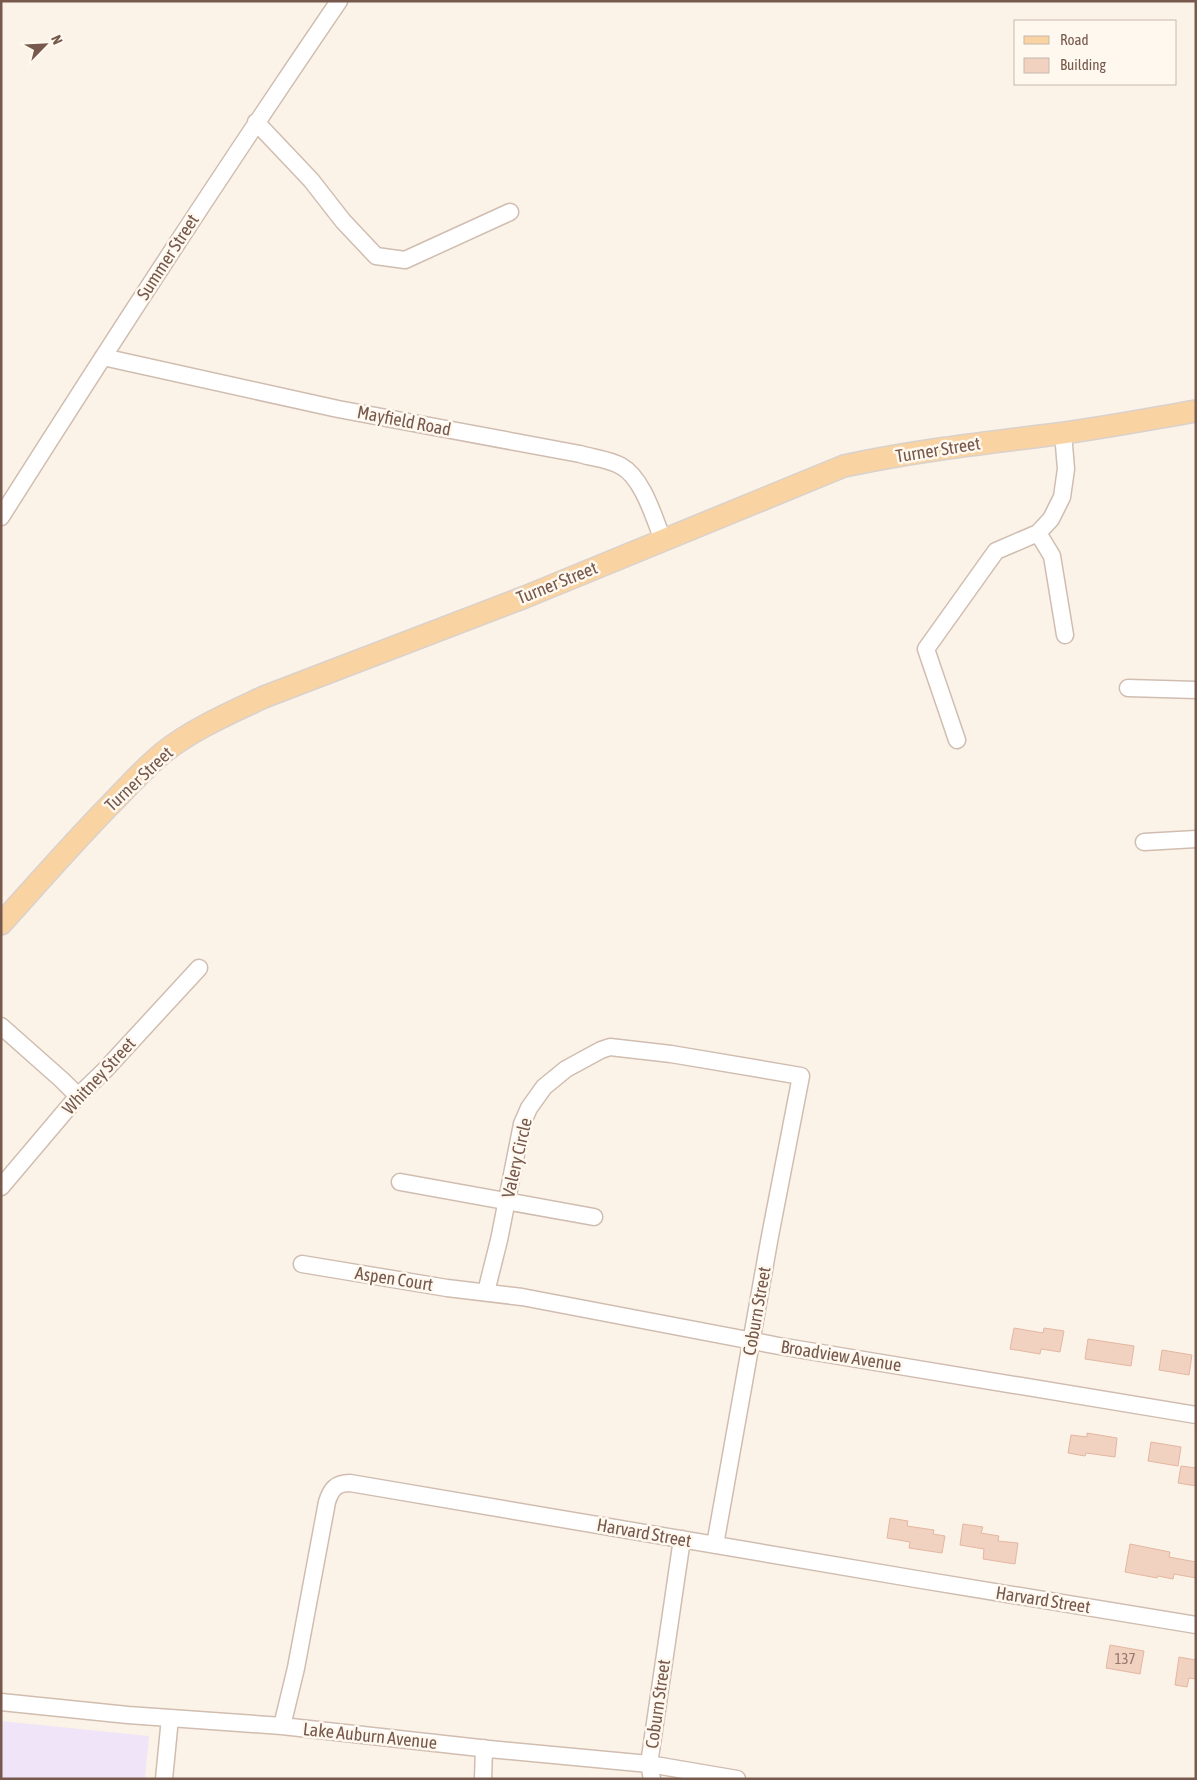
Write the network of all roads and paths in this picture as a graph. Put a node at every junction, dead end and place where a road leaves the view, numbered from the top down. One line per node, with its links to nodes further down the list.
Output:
1 (339, 1): 2 (street, Summer Street)
2 (256, 122): 3 (street); 4 (street, Summer Street)
3 (510, 212)
4 (103, 357): 7 (street, Summer Street); 9 (street, Mayfield Road)
5 (1196, 410): 6 (main road, Turner Street)
6 (1064, 433): 8 (street); 9 (main road, Turner Street)
7 (1, 517)
8 (1038, 533): 10 (street); 13 (street)
9 (663, 540): 16 (main road, Turner Street)
10 (1065, 635)
11 (1128, 688): 12 (street)
12 (1196, 690)
13 (957, 740)
14 (1196, 839): 15 (street)
15 (1144, 842)
16 (1, 924)
17 (199, 968): 20 (street, Whitney Street)
18 (1, 1026): 20 (street)
19 (801, 1076): 23 (street, Valery Circle); 27 (street, Coburn Street)
20 (78, 1096): 22 (street, Whitney Street)
21 (400, 1182): 23 (street)
22 (1, 1186)
23 (506, 1202): 24 (street); 26 (street, Valery Circle)
24 (594, 1217)
25 (302, 1264): 26 (street, Aspen Court)
26 (486, 1292): 27 (street, Broadview Avenue)
27 (752, 1340): 28 (street, Broadview Avenue); 30 (street, Coburn Street)
28 (1196, 1415)
29 (682, 1539): 30 (street, Harvard Street); 34 (street, Harvard Street); 36 (street, Coburn Street)
30 (715, 1545): 31 (street, Harvard Street)
31 (1196, 1625)
32 (1, 1702): 33 (street, Lake Auburn Avenue)
33 (170, 1718): 34 (street, Lake Auburn Avenue); 37 (street)
34 (282, 1726): 35 (street, Lake Auburn Avenue)
35 (484, 1748): 36 (street, Lake Auburn Avenue); 38 (street)
36 (651, 1771): 39 (street, Lake Auburn Avenue)
37 (164, 1779)
38 (483, 1779)
39 (737, 1779)

